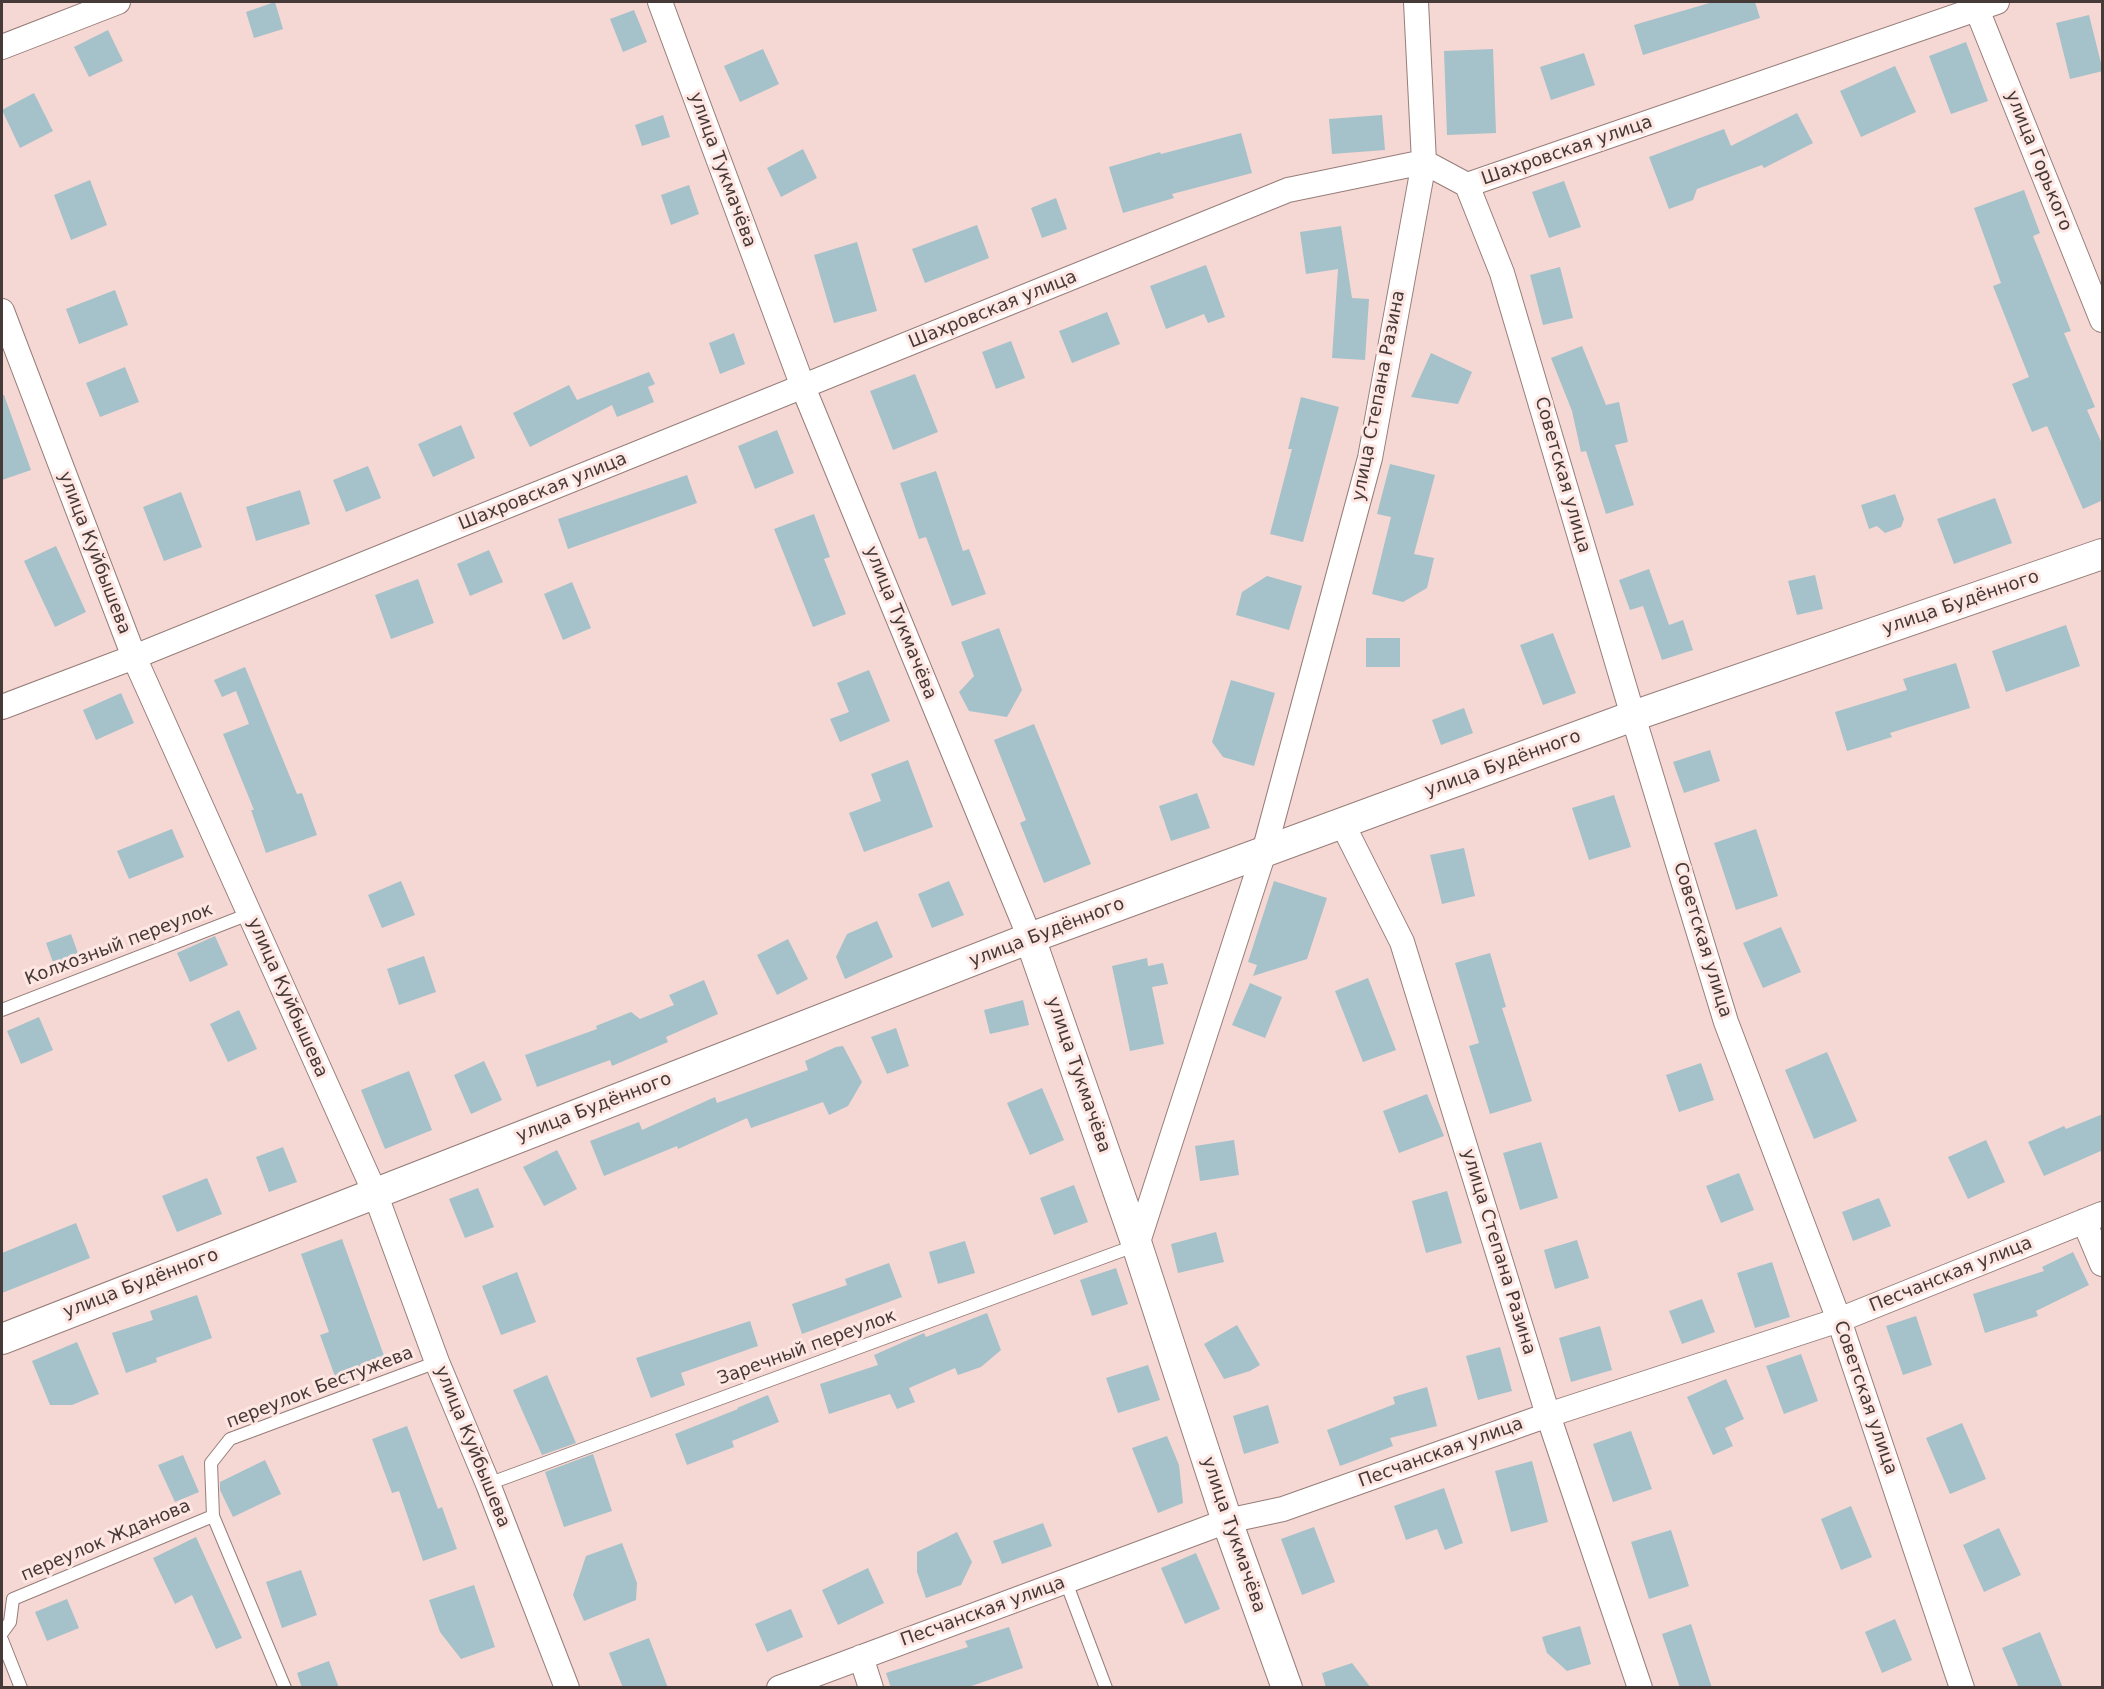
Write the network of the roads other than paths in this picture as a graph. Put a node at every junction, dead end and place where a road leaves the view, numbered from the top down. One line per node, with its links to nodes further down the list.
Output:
1 (118, 2): 5 (street)
2 (660, 2): 10 (street, улица Тукмачёва)
3 (1416, 2): 6 (street, улица Степана Разина)
4 (1983, 4): 7 (street, Шахровская улица); 9 (street, улица Горького)
5 (2, 47)
6 (1424, 162): 7 (street, Шахровская улица); 10 (street, Шахровская улица); 16 (street, улица Степана Разина)
7 (1467, 185): 14 (street, Советская улица)
8 (2, 311): 12 (street, улица Куйбышева)
9 (2103, 320)
10 (803, 387): 12 (street, Шахровская улица); 18 (street, улица Тукмачёва)
11 (2103, 554): 14 (street, улица Будённого)
12 (134, 657): 13 (street, Шахровская улица); 17 (street, улица Куйбышева)
13 (2, 706)
14 (1633, 716): 15 (street, улица Будённого); 24 (street, Советская улица)
15 (1342, 823): 16 (street, улица Будённого); 27 (street, улица Степана Разина)
16 (1264, 852): 18 (street, улица Будённого); 22 (street)
17 (249, 914): 19 (lane, Колхозный переулок); 20 (street, улица Куйбышева)
18 (1030, 938): 20 (street, улица Будённого); 22 (street, улица Тукмачёва)
19 (2, 1010)
20 (375, 1193): 25 (street, улица Будённого); 26 (street, улица Куйбышева)
21 (2093, 1217): 23 (street); 24 (street, Песчанская улица)
22 (1137, 1245): 28 (lane, Заречный переулок); 30 (street, улица Тукмачёва)
23 (2103, 1264)
24 (1839, 1320): 27 (street, Песчанская улица); 43 (street, Советская улица)
25 (2, 1338)
26 (437, 1362): 28 (street, улица Куйбышева); 29 (lane, переулок Бестужева)
27 (1548, 1415): 30 (street, Песчанская улица); 42 (street, улица Степана Разина)
28 (488, 1484): 37 (street, улица Куйбышева)
29 (213, 1516): 32 (lane, переулок Жданова); 36 (lane, переулок Бестужева)
30 (1227, 1521): 31 (street, Песчанская улица); 41 (street, улица Тукмачёва)
31 (1066, 1581): 34 (street, Песчанская улица); 40 (lane)
32 (2, 1633)
33 (2, 1640): 35 (lane)
34 (861, 1657): 38 (street, Песчанская улица); 39 (street)
35 (21, 1688)
36 (285, 1688)
37 (567, 1688)
38 (779, 1688)
39 (871, 1688)
40 (1106, 1688)
41 (1287, 1688)
42 (1640, 1688)
43 (1962, 1688)

